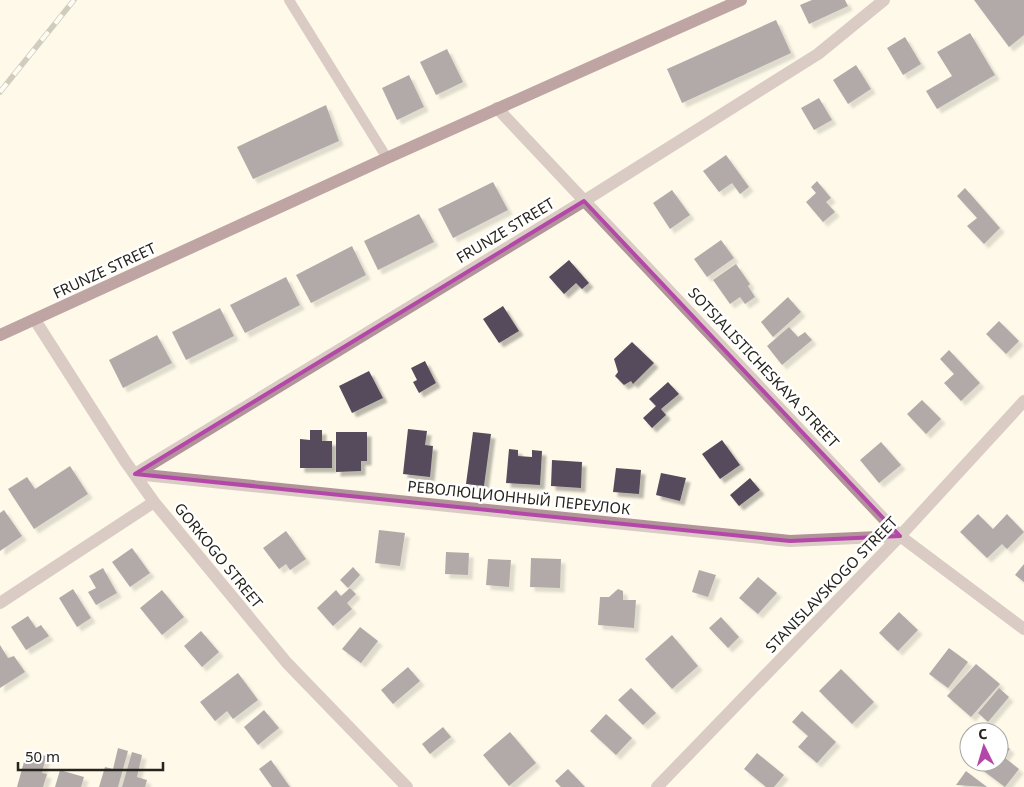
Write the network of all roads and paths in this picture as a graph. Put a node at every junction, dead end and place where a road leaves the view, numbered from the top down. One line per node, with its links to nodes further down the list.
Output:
1 (289, 0): 5 (lane)
2 (741, 0): 4 (main road, FRUNZE STREET)
3 (884, 0): 6 (street, FRUNZE STREET)
4 (497, 108): 5 (main road, FRUNZE STREET); 6 (street, SOTSIALISTICHESKAYA STREET)
5 (386, 158): 7 (main road, FRUNZE STREET)
6 (584, 201): 10 (street, FRUNZE STREET); 12 (street, SOTSIALISTICHESKAYA STREET)
7 (35, 320): 8 (main road, FRUNZE STREET); 10 (street, GORKOGO STREET)
8 (0, 335)
9 (1024, 401): 12 (street, STANISLAVSKOGO STREET)
10 (135, 474): 11 (street, GORKOGO STREET); 12 (street, РЕВОЛЮЦИОННЫЙ ПЕРЕУЛОК)
11 (154, 502): 13 (street); 15 (street, GORKOGO STREET)
12 (900, 536): 14 (street, SOTSIALISTICHESKAYA STREET); 16 (street, STANISLAVSKOGO STREET)
13 (0, 603)
14 (1024, 629)
15 (407, 787)
16 (658, 787)

